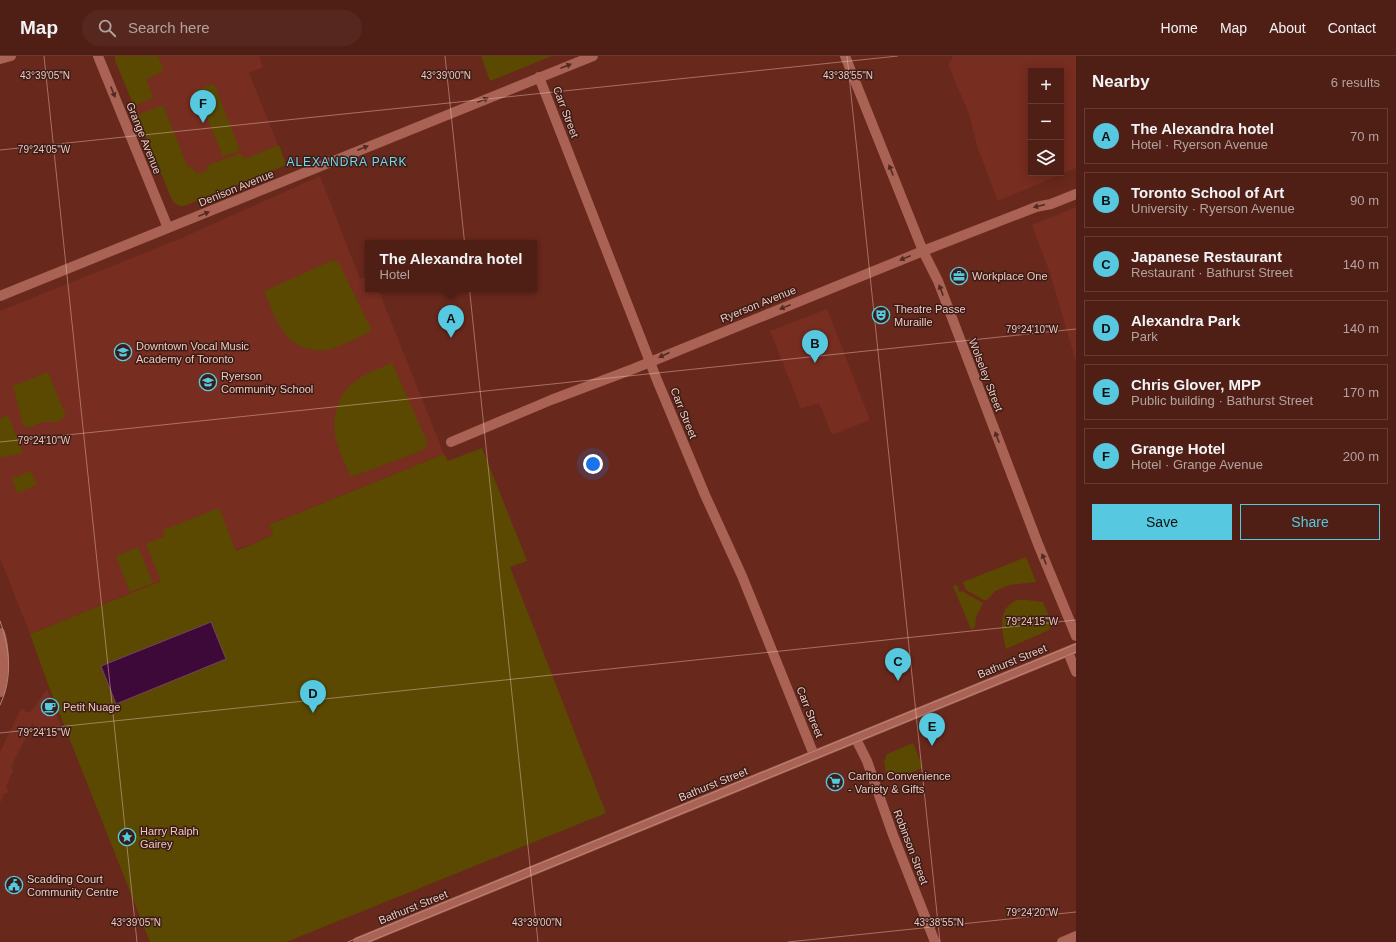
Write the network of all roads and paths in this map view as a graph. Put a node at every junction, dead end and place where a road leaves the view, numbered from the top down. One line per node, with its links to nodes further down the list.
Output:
1 (11, 56): 5 (street)
2 (98, 56): 8 (street, Grange Avenue, one-way to 8)
3 (593, 56): 6 (street, Denison Avenue, one-way to 3)
4 (845, 56): 9 (street, Wolseley Street, one-way to 4)
5 (0, 59)
6 (539, 77): 8 (street, Denison Avenue, one-way to 6); 11 (street, Carr Street)
7 (1076, 194): 9 (street, Ryerson Avenue, one-way to 9)
8 (168, 228): 10 (street, Denison Avenue)
9 (924, 251): 11 (street, Ryerson Avenue, one-way to 11); 14 (street, Wolseley Street, one-way to 9)
10 (0, 296)
11 (650, 362): 12 (street, Ryerson Avenue); 19 (street, Carr Street)
12 (451, 442)
13 (0, 633): 17 (street)
14 (1076, 636)
15 (1072, 650): 16 (street); 18 (street, Bathurst Street)
16 (1076, 672)
17 (0, 692)
18 (856, 739): 19 (street, Bathurst Street); 22 (street, Robinson Street)
19 (814, 755): 21 (street, Bathurst Street)
20 (1076, 936): 23 (street)
21 (358, 942)
22 (935, 942)
23 (1062, 942)

